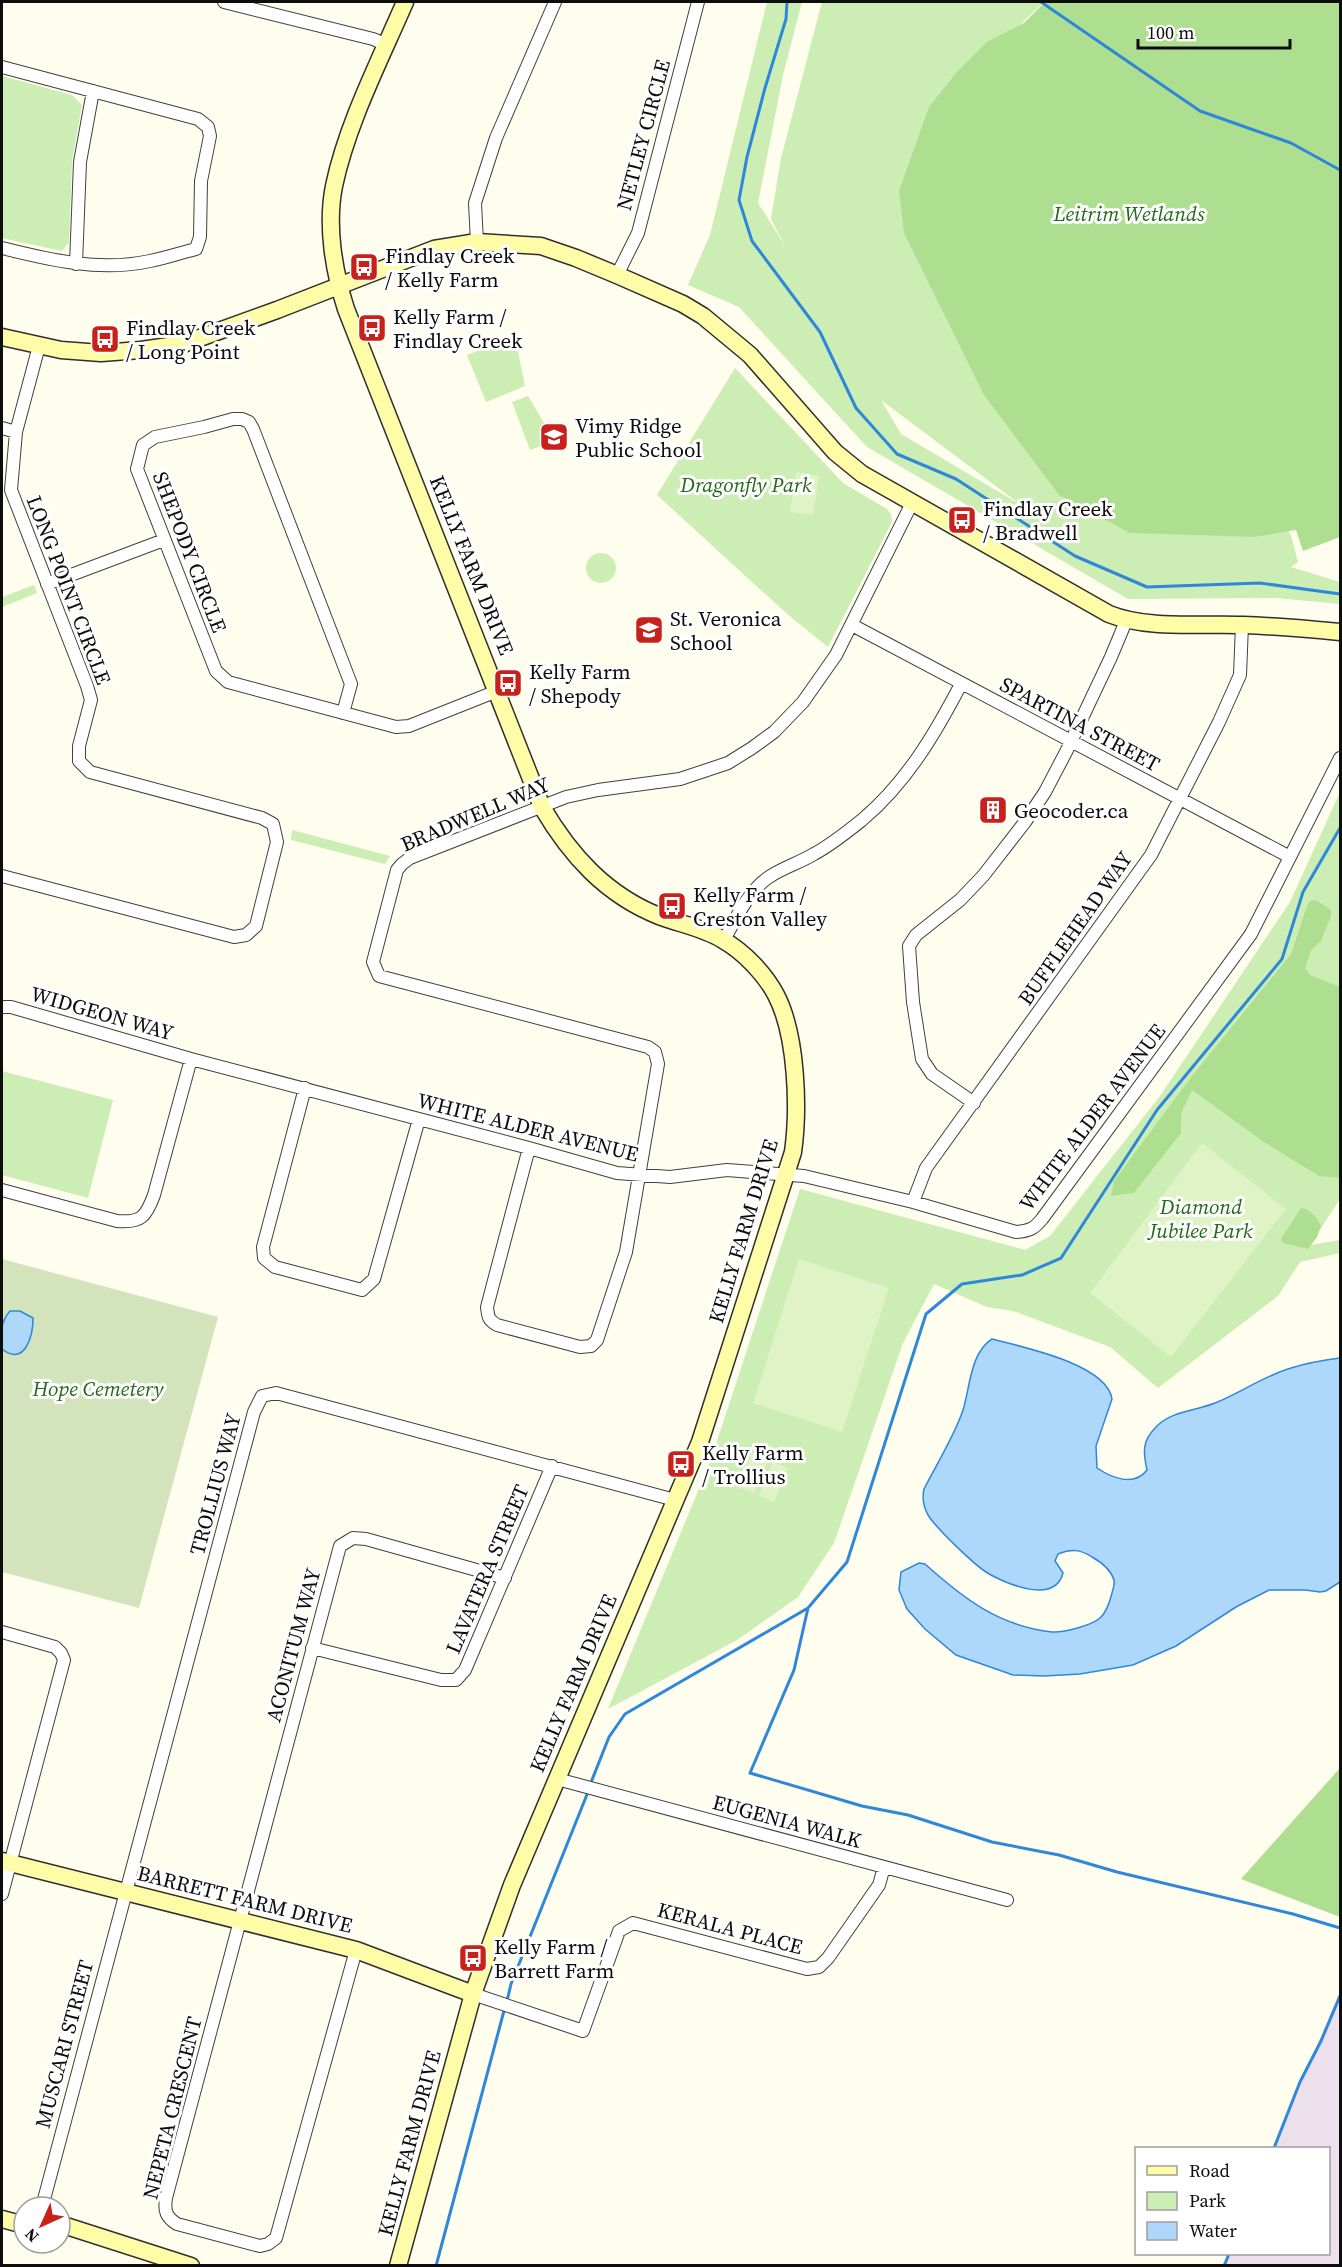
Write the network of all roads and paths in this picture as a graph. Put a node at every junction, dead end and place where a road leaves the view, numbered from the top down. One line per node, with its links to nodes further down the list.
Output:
1 (224, 2): 5 (street)
2 (405, 2): 6 (street, KELLY FARM DRIVE)
3 (555, 2): 9 (street)
4 (698, 2): 12 (street, NETLEY CIRCLE)
5 (266, 6): 6 (street)
6 (387, 45): 13 (street, KELLY FARM DRIVE)
7 (2, 67): 8 (street)
8 (93, 91): 11 (street); 11 (street)
9 (477, 242): 12 (street); 13 (street)
10 (2, 248): 11 (street)
11 (76, 264)
12 (617, 275): 18 (street)
13 (339, 285): 15 (street); 26 (street, KELLY FARM DRIVE)
14 (2, 337): 15 (street)
15 (39, 346): 17 (street, LONG POINT CIRCLE)
16 (2, 428): 17 (street)
17 (16, 432): 20 (street, LONG POINT CIRCLE)
18 (912, 503): 21 (street); 22 (street, BRADWELL WAY)
19 (164, 540): 20 (street); 27 (street, SHEPODY CIRCLE); 27 (street, SHEPODY CIRCLE)
20 (47, 584): 33 (street, LONG POINT CIRCLE)
21 (1126, 621): 23 (street); 28 (street)
22 (852, 625): 25 (street, SPARTINA STREET); 31 (street, BRADWELL WAY)
23 (1242, 625): 24 (street); 30 (street, BUFFLEHEAD WAY)
24 (1341, 632)
25 (961, 684): 28 (street, SPARTINA STREET); 34 (street)
26 (497, 691): 27 (street, SHEPODY CIRCLE); 31 (street, KELLY FARM DRIVE)
27 (343, 713)
28 (1071, 742): 30 (street, SPARTINA STREET); 38 (street)
29 (1341, 758): 32 (street, WHITE ALDER AVENUE)
30 (1181, 798): 32 (street, SPARTINA STREET); 38 (street, BUFFLEHEAD WAY)
31 (542, 807): 34 (street, KELLY FARM DRIVE); 42 (street, BRADWELL WAY)
32 (1290, 857): 44 (street, WHITE ALDER AVENUE)
33 (2, 876)
34 (724, 940): 41 (street, KELLY FARM DRIVE)
35 (2, 1007): 36 (street, WIDGEON WAY)
36 (191, 1059): 37 (street, WHITE ALDER AVENUE); 43 (street)
37 (305, 1088): 39 (street, WHITE ALDER AVENUE); 39 (street)
38 (974, 1103): 44 (street, BUFFLEHEAD WAY)
39 (419, 1119): 40 (street, WHITE ALDER AVENUE)
40 (529, 1148): 42 (street, WHITE ALDER AVENUE); 42 (street)
41 (786, 1173): 42 (street, WHITE ALDER AVENUE); 44 (street, WHITE ALDER AVENUE); 46 (street, KELLY FARM DRIVE)
42 (639, 1176)
43 (2, 1190)
44 (913, 1202)
45 (552, 1466): 46 (street, TROLLIUS WAY); 47 (street, LAVATERA STREET); 53 (street, TROLLIUS WAY)
46 (675, 1500): 50 (street, KELLY FARM DRIVE)
47 (505, 1578): 49 (street, LAVATERA STREET); 49 (street, ACONITUM WAY)
48 (2, 1632): 51 (street)
49 (312, 1648): 56 (street, ACONITUM WAY)
50 (557, 1779): 52 (street, EUGENIA WALK); 58 (street, KELLY FARM DRIVE)
51 (6, 1862): 53 (street, BARRETT FARM DRIVE); 54 (street)
52 (884, 1867): 55 (street, EUGENIA WALK); 58 (street, KERALA PLACE)
53 (125, 1892): 56 (street, BARRETT FARM DRIVE); 59 (street, MUSCARI STREET)
54 (2, 1894)
55 (1007, 1900)
56 (240, 1921): 57 (street, BARRETT FARM DRIVE); 57 (street, NEPETA CRESCENT)
57 (356, 1950): 58 (street, BARRETT FARM DRIVE)
58 (473, 1994): 64 (street, KELLY FARM DRIVE)
59 (45, 2195)
60 (72, 2228): 63 (street)
61 (72, 2238): 62 (street)
62 (180, 2265)
63 (191, 2265)
64 (399, 2265)

